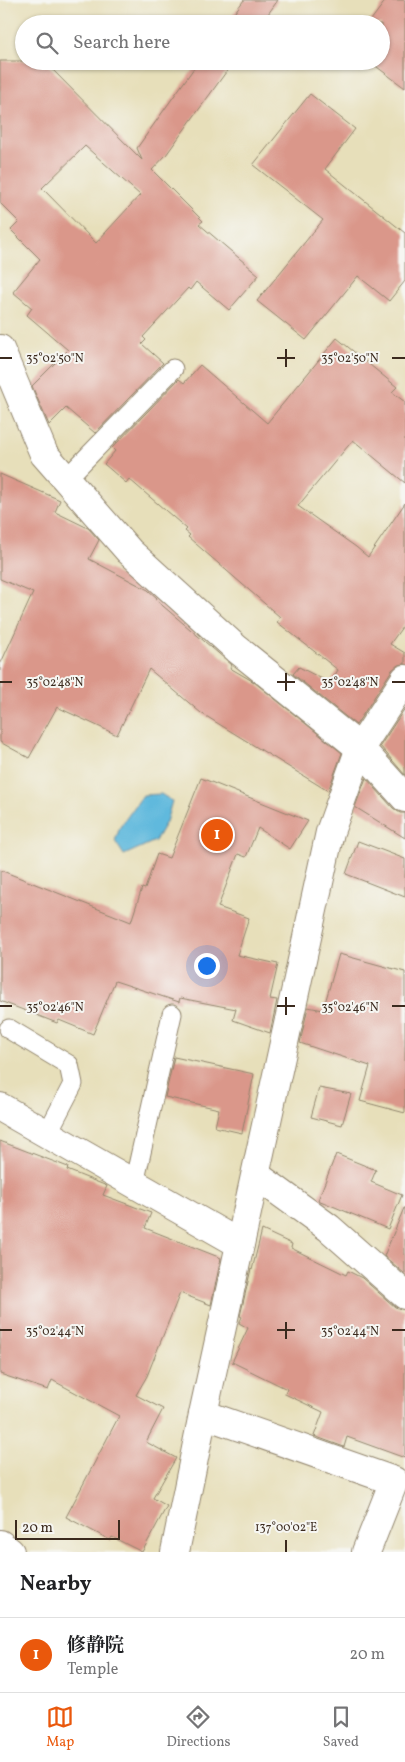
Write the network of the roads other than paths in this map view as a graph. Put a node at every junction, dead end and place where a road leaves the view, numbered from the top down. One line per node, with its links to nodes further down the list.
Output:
1 (0, 349): 3 (street)
2 (173, 368): 3 (lane)
3 (66, 479): 5 (street)
4 (405, 679): 5 (street)
5 (360, 748): 6 (street); 11 (street)
6 (405, 798)
7 (172, 1014): 12 (lane)
8 (9, 1029): 10 (lane)
9 (0, 1107): 10 (street)
10 (47, 1134): 12 (street)
11 (256, 1176): 13 (street); 14 (street)
12 (134, 1184): 13 (street)
13 (240, 1244): 15 (street)
14 (405, 1295)
15 (203, 1414): 18 (street); 19 (street)
16 (0, 1544): 17 (street)
17 (10, 1552)
18 (175, 1552)
19 (366, 1552)

